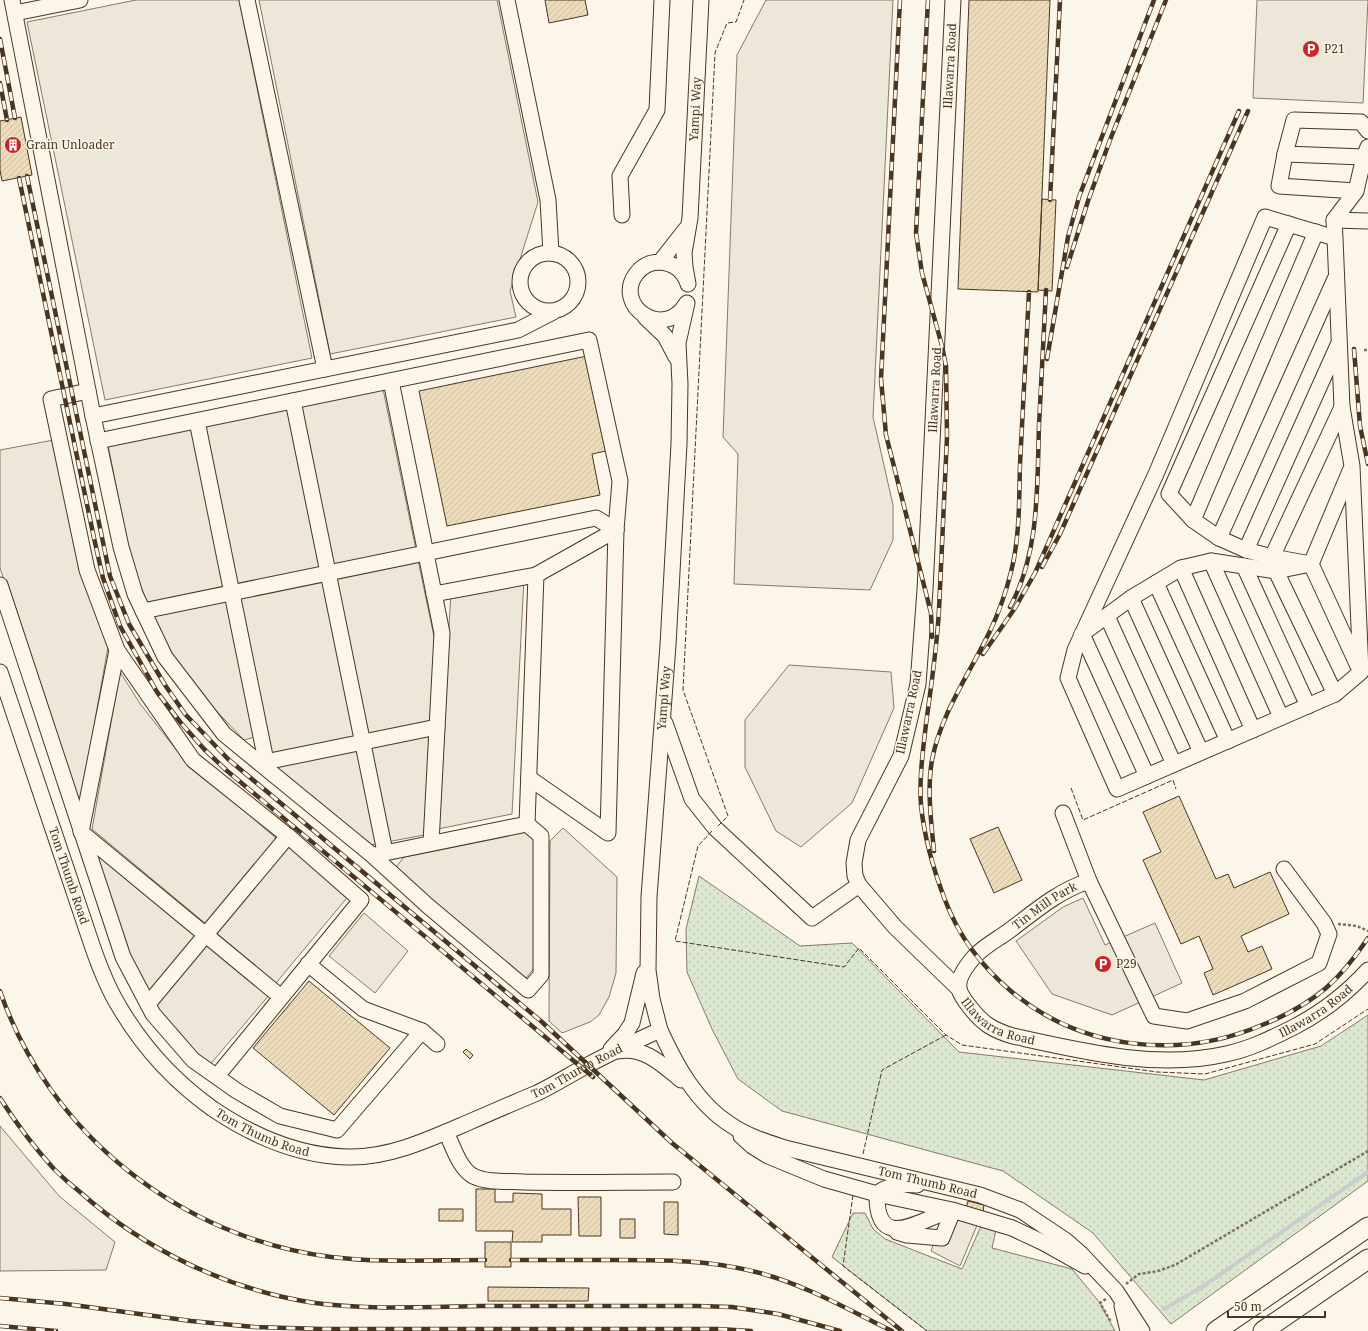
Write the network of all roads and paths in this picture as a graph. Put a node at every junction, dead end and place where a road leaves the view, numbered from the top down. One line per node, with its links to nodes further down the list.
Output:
1 (80, 0): 7 (street)
2 (247, 0): 30 (street)
3 (507, 0): 19 (street)
4 (662, 0): 12 (street)
5 (701, 0): 13 (street, Yampi Way)
6 (953, 0): 85 (street, Illawarra Road)
7 (10, 7): 32 (street)
8 (1368, 131): 10 (street)
9 (1366, 152): 10 (street); 11 (street)
10 (1285, 154): 11 (street)
11 (1356, 191): 14 (street)
12 (622, 215)
13 (690, 218): 20 (street, Yampi Way); 22 (street, Yampi Way)
14 (1334, 220): 15 (street); 18 (street)
15 (1368, 221)
16 (1290, 224): 17 (street); 39 (street); 40 (street)
17 (1316, 232): 18 (street); 41 (street)
18 (1335, 238): 21 (street)
19 (551, 253): 24 (street); 24 (street)
20 (660, 262): 22 (street); 25 (street, Yampi Way)
21 (1336, 276): 26 (street); 43 (street)
22 (688, 284): 23 (street, Yampi Way)
23 (687, 303): 25 (street); 29 (street, Yampi Way)
24 (553, 312): 30 (street)
25 (641, 313): 29 (street, Yampi Way)
26 (1340, 343): 34 (street); 44 (street)
27 (1364, 350): 28 (path)
28 (1368, 350)
29 (678, 364): 66 (street, Yampi Way)
30 (325, 369): 35 (street)
31 (391, 381): 33 (street); 42 (street); 45 (street)
32 (88, 391): 35 (street); 61 (street)
33 (293, 401): 36 (street); 51 (street)
34 (1342, 407): 38 (street); 47 (street)
35 (93, 416): 37 (street)
36 (196, 421): 37 (street); 55 (street)
37 (98, 441): 58 (street)
38 (1352, 466): 48 (street); 63 (street)
39 (1156, 474): 40 (street); 60 (street)
40 (1170, 494): 41 (street)
41 (1193, 520): 43 (street)
42 (616, 530): 45 (street); 52 (street); 76 (street)
43 (1219, 538): 44 (street)
44 (1246, 550): 47 (street)
45 (426, 554): 51 (street); 56 (street)
46 (1211, 562): 49 (street); 50 (street); 67 (street)
47 (1274, 564): 48 (street); 49 (street); 64 (street)
48 (1311, 564): 63 (street)
49 (1244, 566): 65 (street)
50 (1181, 568): 53 (street); 69 (street)
51 (328, 573): 55 (street); 71 (street)
52 (536, 575): 56 (street); 76 (street)
53 (1156, 583): 57 (street); 70 (street)
54 (0, 585): 79 (street)
55 (232, 593): 58 (street); 73 (street)
56 (434, 594): 68 (street)
57 (1131, 598): 59 (street); 72 (street)
58 (143, 611): 73 (street)
59 (1106, 616): 60 (street); 74 (street)
60 (1082, 634): 75 (street); 75 (street)
61 (117, 650): 79 (street); 80 (street)
62 (0, 672): 102 (street, Tom Thumb Road)
63 (1361, 672): 64 (street)
64 (1335, 694): 65 (street)
65 (1308, 706): 67 (street)
66 (663, 716): 85 (street); 89 (street, Yampi Way)
67 (1281, 717): 69 (street)
68 (437, 728): 71 (street); 81 (street)
69 (1253, 730): 70 (street)
70 (1228, 741): 72 (street)
71 (362, 742): 73 (street); 82 (street)
72 (1201, 752): 74 (street)
73 (263, 762): 82 (street)
74 (1174, 764): 75 (street)
75 (1147, 776)
76 (529, 778): 78 (street)
77 (1064, 813): 84 (street, Tin Mill Park)
78 (527, 824): 81 (street); 82 (street)
79 (81, 832): 88 (street); 94 (street)
80 (288, 836): 88 (street); 90 (street)
81 (431, 843): 82 (street)
82 (378, 854)
83 (1284, 869): 86 (street)
84 (1089, 881): 86 (street); 92 (street, Tin Mill Park)
85 (859, 885): 92 (street, Illawarra Road)
86 (1324, 923): 87 (path)
87 (1368, 931)
88 (206, 935): 93 (street); 94 (street)
89 (648, 953): 95 (street, Yampi Way); 98 (street)
90 (308, 964): 93 (street); 96 (street)
91 (1368, 970): 92 (street, Illawarra Road)
92 (959, 989)
93 (281, 997): 99 (street)
94 (148, 1004): 99 (street)
95 (660, 1030): 98 (street, Tom Thumb Road); 100 (street, Tom Thumb Road)
96 (422, 1031): 97 (street); 99 (street)
97 (437, 1044)
98 (609, 1054): 100 (street); 102 (street, Tom Thumb Road)
99 (216, 1076)
100 (701, 1098): 101 (street, Tom Thumb Road)
101 (732, 1126): 105 (street, Tom Thumb Road); 106 (street, Tom Thumb Road)
102 (446, 1132): 104 (street)
103 (1368, 1151): 112 (path)
104 (673, 1182)
105 (950, 1188): 106 (street); 111 (street, Tom Thumb Road)
106 (877, 1194): 107 (street, Tom Thumb Road); 108 (street)
107 (953, 1211): 108 (street); 108 (street); 111 (street, Tom Thumb Road)
108 (884, 1222)
109 (1368, 1227): 116 (main road)
110 (1368, 1259): 117 (main road)
111 (1104, 1277): 112 (street, Tom Thumb Road)
112 (1118, 1293): 113 (path); 114 (street, Tom Thumb Road); 115 (street, Tom Thumb Road)
113 (1112, 1324)
114 (1128, 1331)
115 (1142, 1331)
116 (1216, 1331)
117 (1263, 1331)

